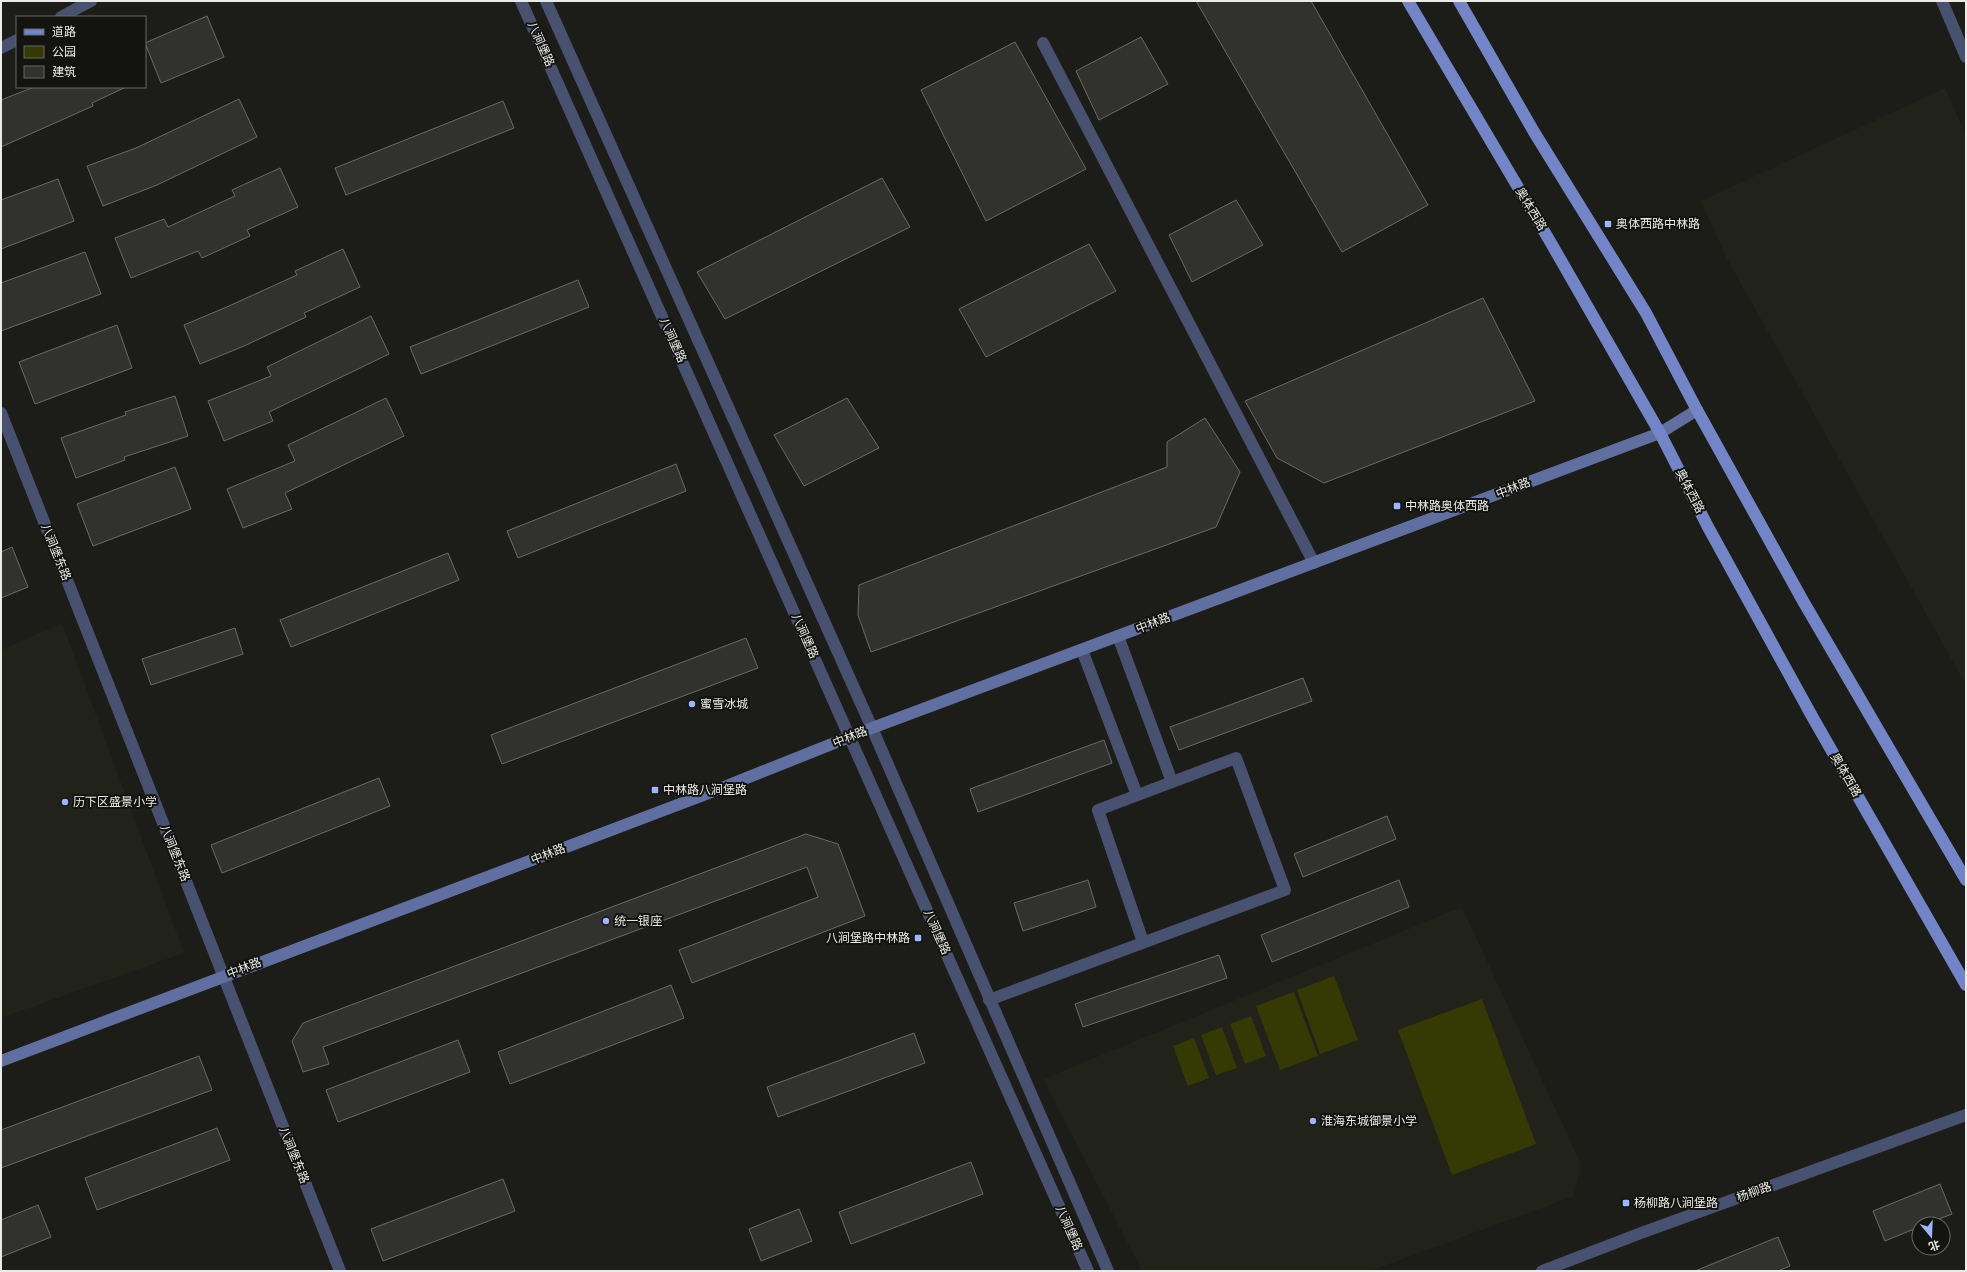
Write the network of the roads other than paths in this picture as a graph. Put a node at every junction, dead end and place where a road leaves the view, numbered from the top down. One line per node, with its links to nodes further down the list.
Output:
1 (91, 1): 7 (street)
2 (521, 1): 19 (street, 八涧堡路)
3 (546, 1): 18 (street, 八涧堡路)
4 (1408, 1): 14 (main road, 奥体西路)
5 (1458, 1): 12 (main road)
6 (1942, 1): 11 (street)
7 (63, 16)
8 (16, 40): 10 (street)
9 (1043, 43): 15 (street)
10 (1, 48)
11 (1966, 57)
12 (1697, 410): 14 (main road, 中林路); 22 (main road)
13 (1, 413): 24 (street, 八涧堡东路)
14 (1660, 433): 15 (main road, 中林路); 25 (main road, 奥体西路)
15 (1314, 563): 16 (main road, 中林路)
16 (1118, 636): 17 (main road, 中林路); 20 (street)
17 (1082, 650): 18 (main road, 中林路); 21 (street)
18 (872, 728): 19 (main road, 中林路); 26 (street, 八涧堡路)
19 (850, 737): 24 (main road, 中林路); 30 (street, 八涧堡路)
20 (1172, 782): 21 (street); 23 (street)
21 (1137, 796): 23 (street)
22 (1966, 880)
23 (1143, 942): 26 (street)
24 (223, 975): 27 (main road, 中林路); 29 (street, 八涧堡东路)
25 (1966, 985)
26 (990, 1000): 31 (street, 八涧堡路)
27 (1, 1061)
28 (1966, 1116): 32 (street, 杨柳路)
29 (340, 1271)
30 (1088, 1271)
31 (1108, 1271)
32 (1542, 1271)

